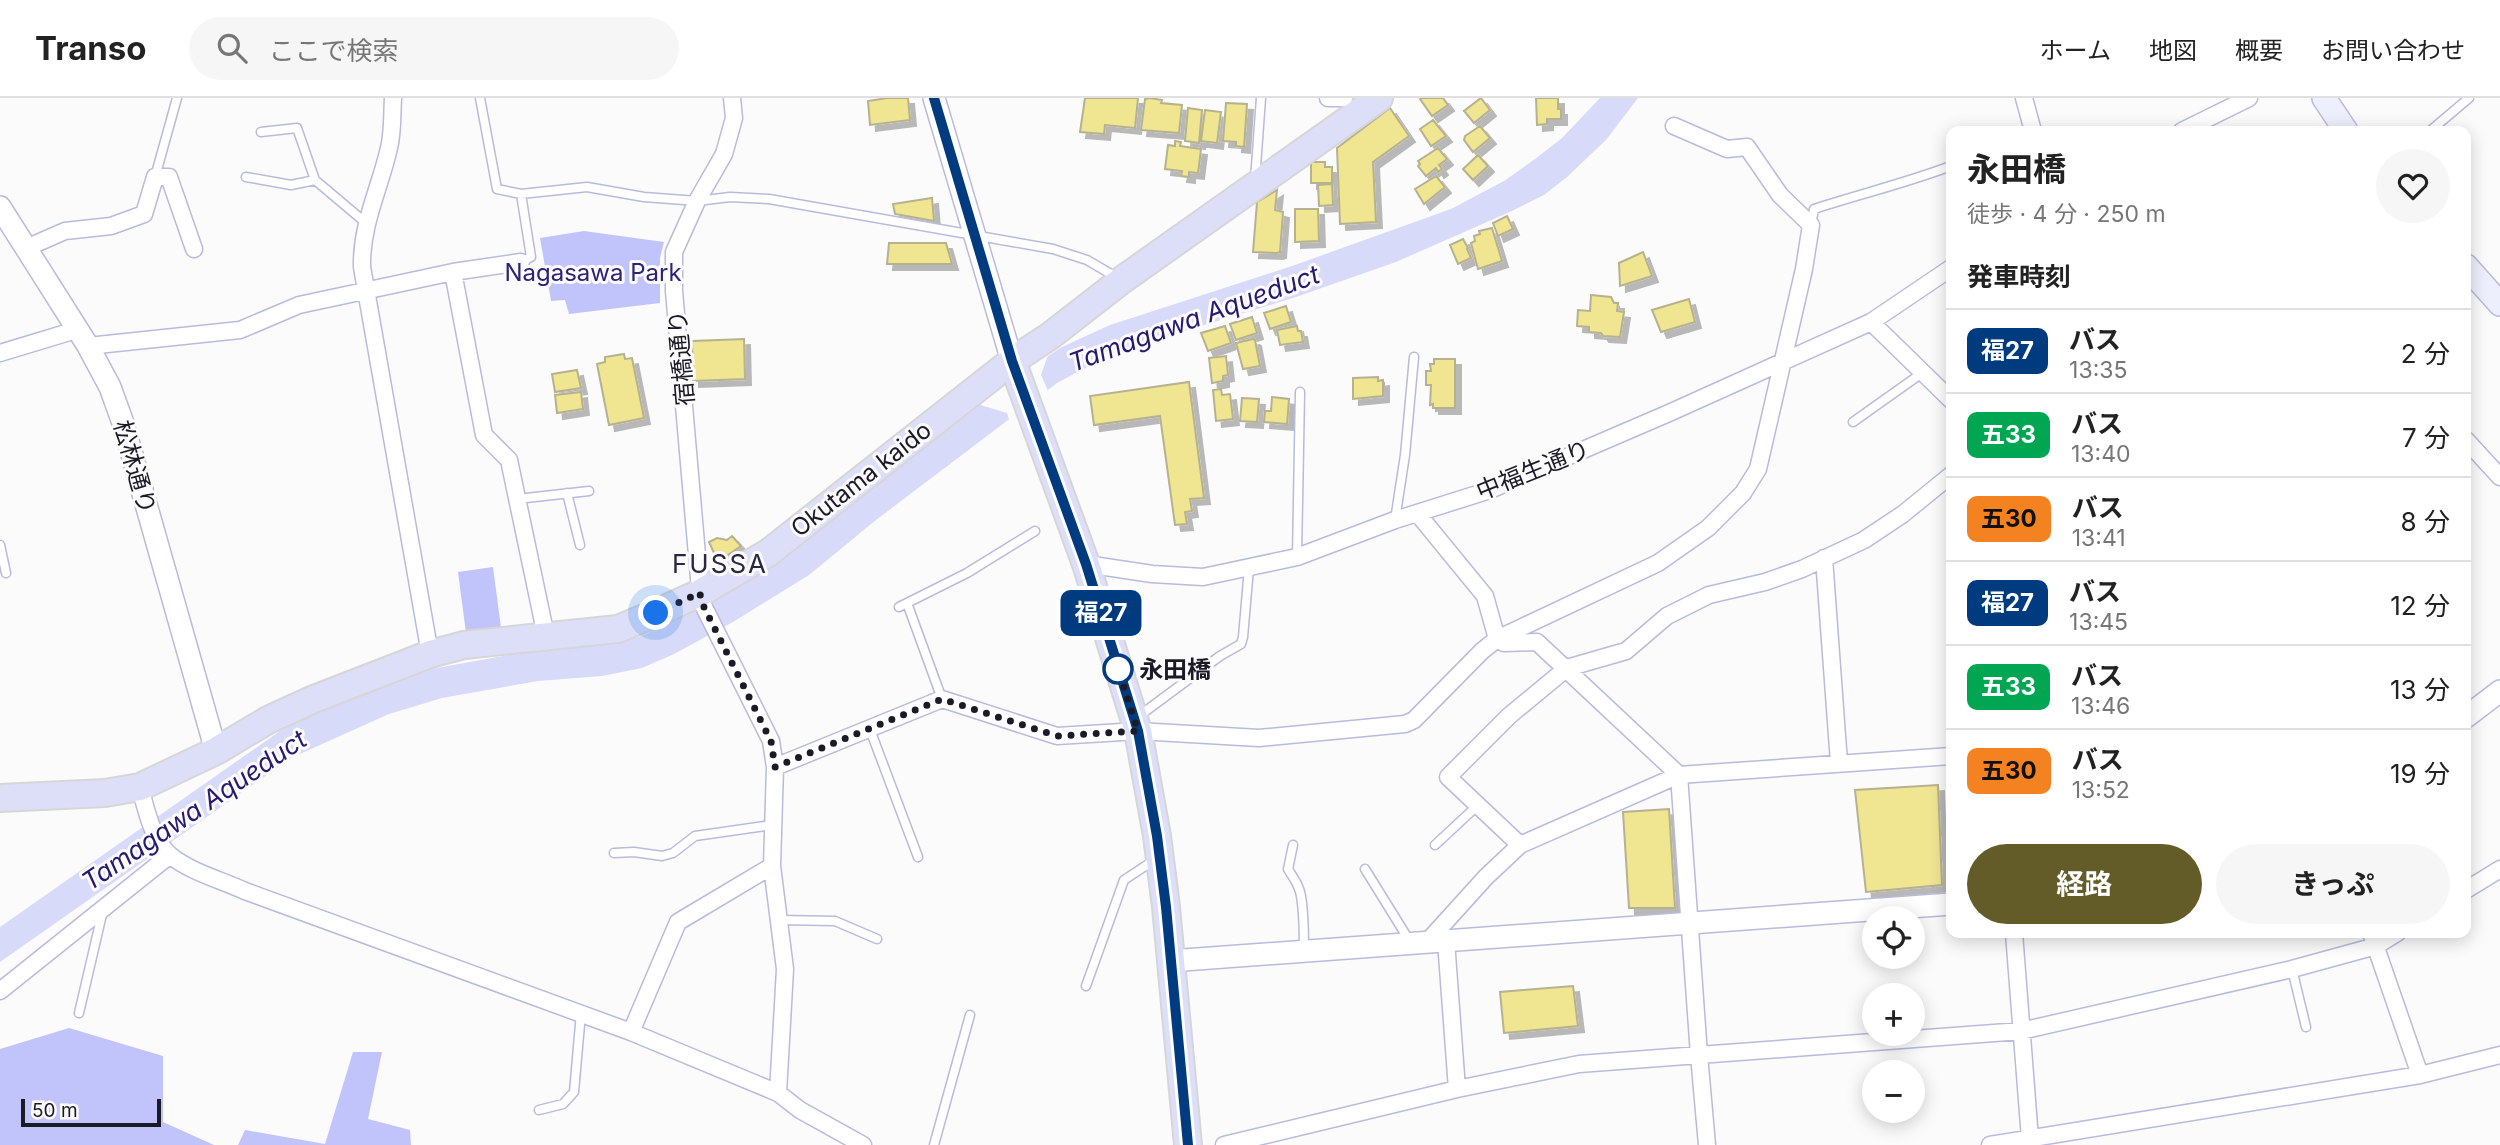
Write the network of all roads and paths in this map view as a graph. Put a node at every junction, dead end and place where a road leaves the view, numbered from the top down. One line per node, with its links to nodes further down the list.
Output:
1 (177, 98): 20 (lane)
2 (393, 98): 27 (street)
3 (480, 98): 24 (lane)
4 (732, 98): 25 (street, 宿橋通り)
5 (934, 98): 29 (street)
6 (1261, 98): 23 (lane)
7 (1328, 98): 12 (street)
8 (2024, 98): 14 (street)
9 (2249, 98): 15 (street)
10 (2324, 98): 16 (main road)
11 (2469, 98): 17 (lane)
12 (1360, 101): 23 (main road, Okutama kaido)
13 (1674, 126): 28 (street)
14 (2032, 126)
15 (2192, 126)
16 (2343, 126)
17 (2436, 126)
18 (261, 132): 22 (lane)
19 (1946, 168): 28 (lane)
20 (155, 177): 30 (street); 31 (street)
21 (246, 177): 22 (lane)
22 (315, 180): 27 (lane)
23 (1254, 186): 36 (main road, Okutama kaido)
24 (521, 194): 25 (lane); 32 (lane)
25 (697, 201): 29 (lane); 65 (street, 宿橋通り)
26 (0, 207): 30 (street, 松林通り)
27 (366, 223): 37 (street)
28 (1811, 225): 43 (street)
29 (974, 234): 36 (lane); 44 (street)
30 (26, 248): 40 (street, 松林通り)
31 (194, 249)
32 (521, 262): 35 (street)
33 (2471, 270): 38 (main road)
34 (1946, 271): 39 (street, 中福生通り)
35 (453, 272): 37 (street); 54 (street)
36 (1122, 280): 44 (main road, Okutama kaido)
37 (365, 290): 40 (street); 68 (street)
38 (2495, 291)
39 (1871, 322): 43 (street, 中福生通り); 45 (street)
40 (82, 338): 41 (street); 75 (street, 松林通り)
41 (0, 353)
42 (1414, 357): 56 (lane)
43 (1782, 363): 55 (street, 中福生通り); 67 (street)
44 (1013, 365): 62 (main road); 65 (main road, Okutama kaido)
45 (1922, 373): 47 (street); 48 (lane)
46 (1300, 392): 60 (lane)
47 (1946, 395)
48 (1853, 422)
49 (2471, 445): 50 (street)
50 (2500, 477)
51 (1946, 479): 61 (street)
52 (589, 491): 53 (lane)
53 (567, 493): 54 (lane); 59 (lane)
54 (517, 499): 66 (street)
55 (1417, 513): 56 (street, 中福生通り); 67 (street)
56 (1395, 520): 60 (street, 中福生通り)
57 (1035, 531): 71 (lane)
58 (0, 545): 64 (lane)
59 (580, 545)
60 (1297, 557): 63 (street, 中福生通り)
61 (1824, 558): 69 (street); 77 (street)
62 (1086, 564): 63 (street, 中福生通り); 73 (main road)
63 (1249, 568): 73 (lane)
64 (6, 573)
65 (700, 597): 66 (main road, Okutama kaido); 78 (street)
66 (545, 636): 68 (main road, Okutama kaido)
67 (1497, 639): 69 (street); 73 (street)
68 (430, 654): 75 (main road, Okutama kaido)
69 (1567, 668): 79 (street); 82 (street)
70 (2500, 691): 72 (street)
71 (942, 699): 73 (street); 74 (street)
72 (2471, 713)
73 (1136, 725): 89 (main road)
74 (869, 727): 78 (street); 90 (lane)
75 (216, 751): 80 (main road, Okutama kaido)
76 (1946, 756): 77 (street)
77 (1839, 763): 79 (street)
78 (775, 767): 83 (street)
79 (1679, 775): 86 (street); 98 (street)
80 (140, 787): 81 (main road, Okutama kaido); 87 (street)
81 (0, 798)
82 (1477, 806): 85 (lane); 86 (street)
83 (772, 825): 88 (lane); 91 (street)
84 (1293, 845): 103 (lane)
85 (1435, 845)
86 (1520, 845): 102 (street)
87 (167, 851): 96 (street); 109 (street)
88 (614, 853)
89 (1159, 856): 104 (main road); 106 (lane)
90 (918, 857)
91 (772, 866): 97 (street); 113 (street)
92 (1366, 869): 102 (lane)
93 (2500, 869): 94 (street)
94 (2471, 887)
95 (1946, 904): 98 (street)
96 (104, 909): 107 (street); 108 (lane)
97 (778, 920): 100 (lane); 118 (street)
98 (1689, 923): 102 (street); 114 (street)
99 (2014, 938): 112 (street)
100 (877, 939)
101 (2373, 939): 105 (street); 116 (street)
102 (1428, 942): 103 (street); 117 (street)
103 (1303, 950): 104 (street)
104 (1170, 961): 123 (main road)
105 (2292, 969): 111 (lane); 112 (street)
106 (1086, 986)
107 (0, 991)
108 (79, 1013)
109 (581, 1013): 113 (street); 119 (lane)
110 (970, 1015): 122 (lane)
111 (2306, 1027)
112 (2021, 1031): 114 (street); 120 (street)
113 (631, 1032): 118 (street)
114 (1699, 1055): 117 (street); 125 (street)
115 (2500, 1055): 116 (street)
116 (2420, 1075): 120 (street)
117 (1457, 1088): 124 (street)
118 (778, 1093): 121 (street)
119 (539, 1110)
120 (2030, 1139): 126 (street)
121 (863, 1145)
122 (933, 1145)
123 (1188, 1145)
124 (1224, 1145)
125 (1707, 1145)
126 (1990, 1145)

